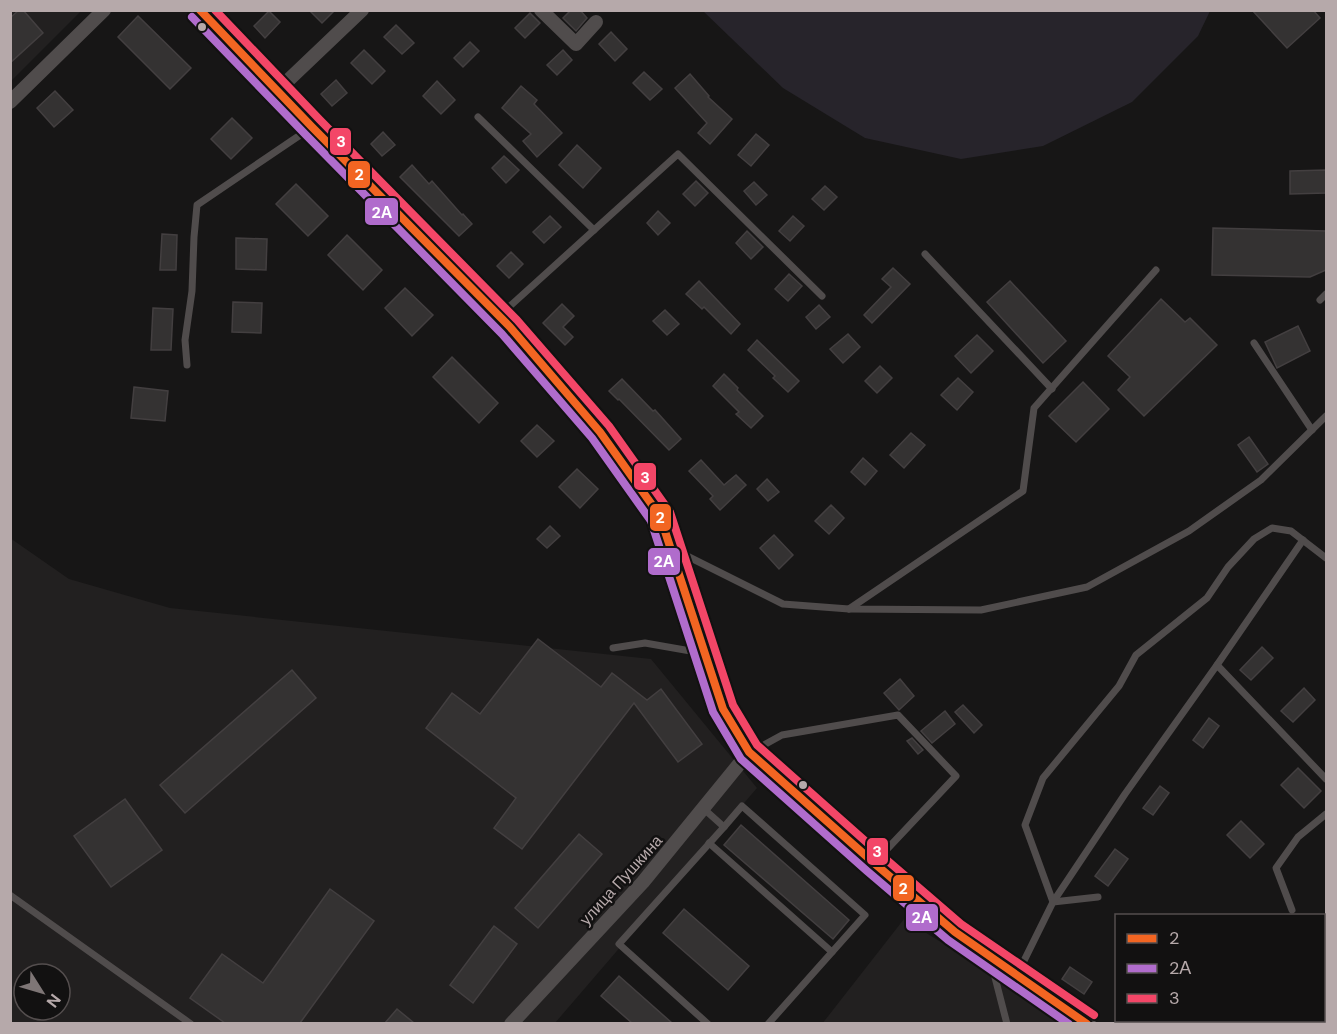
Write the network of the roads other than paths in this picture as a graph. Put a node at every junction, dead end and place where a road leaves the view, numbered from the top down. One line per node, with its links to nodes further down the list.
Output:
1 (104, 10): 7 (street)
2 (201, 10): 6 (street)
3 (362, 10): 6 (street)
4 (541, 10): 5 (street)
5 (596, 22)
6 (278, 90): 9 (street)
7 (10, 102)
8 (478, 117): 10 (lane)
9 (312, 127): 14 (street); 16 (lane)
10 (594, 230): 13 (lane); 14 (lane)
11 (926, 254): 17 (lane)
12 (1156, 270): 17 (lane)
13 (822, 296)
14 (499, 316): 21 (street)
15 (1254, 343): 19 (lane)
16 (187, 365)
17 (1052, 389): 23 (lane)
18 (1326, 416): 19 (lane)
19 (1312, 430): 23 (lane)
20 (1303, 540): 22 (lane); 26 (lane); 36 (lane)
21 (670, 548): 23 (lane); 25 (street)
22 (1326, 558)
23 (849, 609)
24 (613, 648): 25 (lane)
25 (705, 654): 27 (street)
26 (1217, 665): 28 (lane); 36 (lane)
27 (749, 752): 29 (street, улица Пушкина); 33 (street); 33 (lane)
28 (1326, 779)
29 (704, 809): 31 (lane); 42 (street, улица Пушкина)
30 (1326, 814): 37 (lane)
31 (724, 826): 32 (lane); 38 (lane)
32 (709, 843): 38 (lane); 43 (lane)
33 (874, 863): 39 (street)
34 (10, 895): 41 (lane)
35 (1098, 897): 36 (lane)
36 (1053, 902): 40 (lane)
37 (1292, 910)
38 (832, 952): 44 (lane)
39 (990, 956): 40 (street); 45 (lane)
40 (1017, 975): 46 (street)
41 (190, 1023)
42 (511, 1023)
43 (708, 1023)
44 (768, 1023)
45 (1007, 1023)
46 (1088, 1023)

